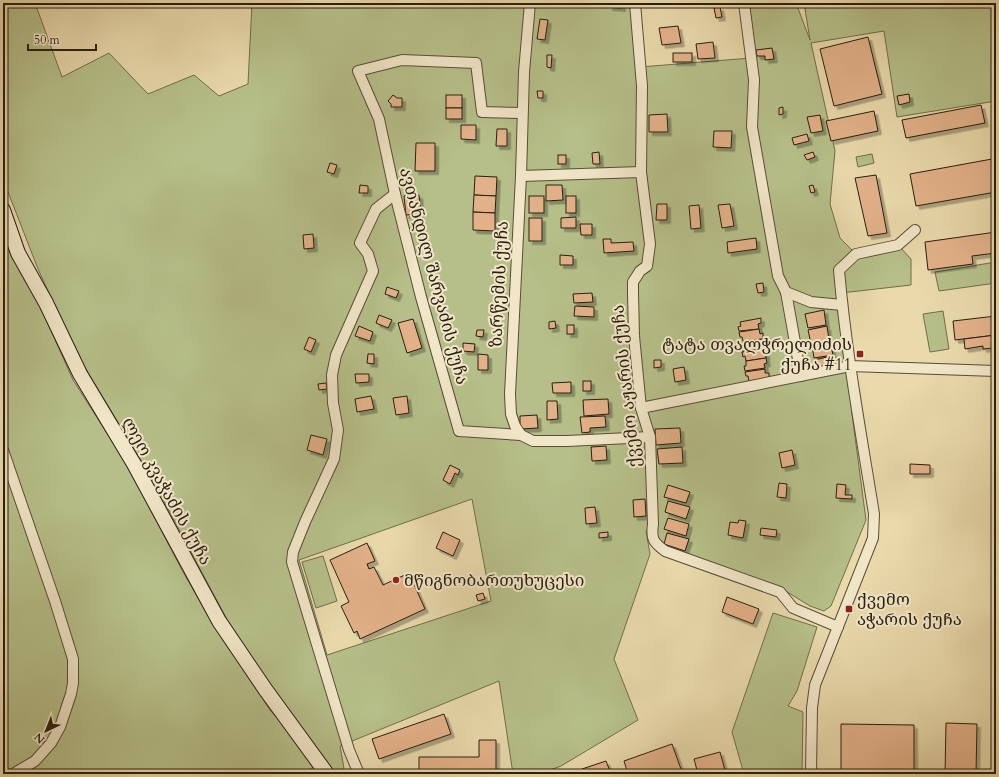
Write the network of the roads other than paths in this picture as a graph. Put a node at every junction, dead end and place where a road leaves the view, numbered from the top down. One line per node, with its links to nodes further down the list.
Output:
1 (530, 3): 4 (street, ზარწემის ქუჩა)
2 (636, 3): 5 (street, ქვემო აჟარის ქუჩა)
3 (744, 3): 10 (street)
4 (522, 113): 6 (street, ზარწემის ქუჩა); 7 (street, ავთანდილ შარვაძის ქუჩა)
5 (641, 172): 6 (street); 15 (street, ქვემო აჟარის ქუჩა)
6 (521, 176): 16 (street, ზარწემის ქუჩა)
7 (395, 194): 16 (street, ავთანდილ შარვაძის ქუჩა); 22 (street)
8 (3, 210): 21 (main road, ლეო კვაჭაძის ქუჩა)
9 (915, 230): 11 (street)
10 (786, 292): 11 (street); 14 (street)
11 (842, 305): 12 (street)
12 (850, 366): 13 (street); 14 (street); 19 (street)
13 (996, 371)
14 (801, 376): 15 (street)
15 (641, 408): 17 (street, ქვემო აჟარის ქუჩა)
16 (521, 435): 17 (street)
17 (650, 437): 19 (street, ქვემო აჟარის ქუჩა)
18 (3, 450): 20 (street)
19 (838, 627): 23 (street)
20 (13, 774)
21 (326, 774)
22 (359, 774)
23 (811, 774)

